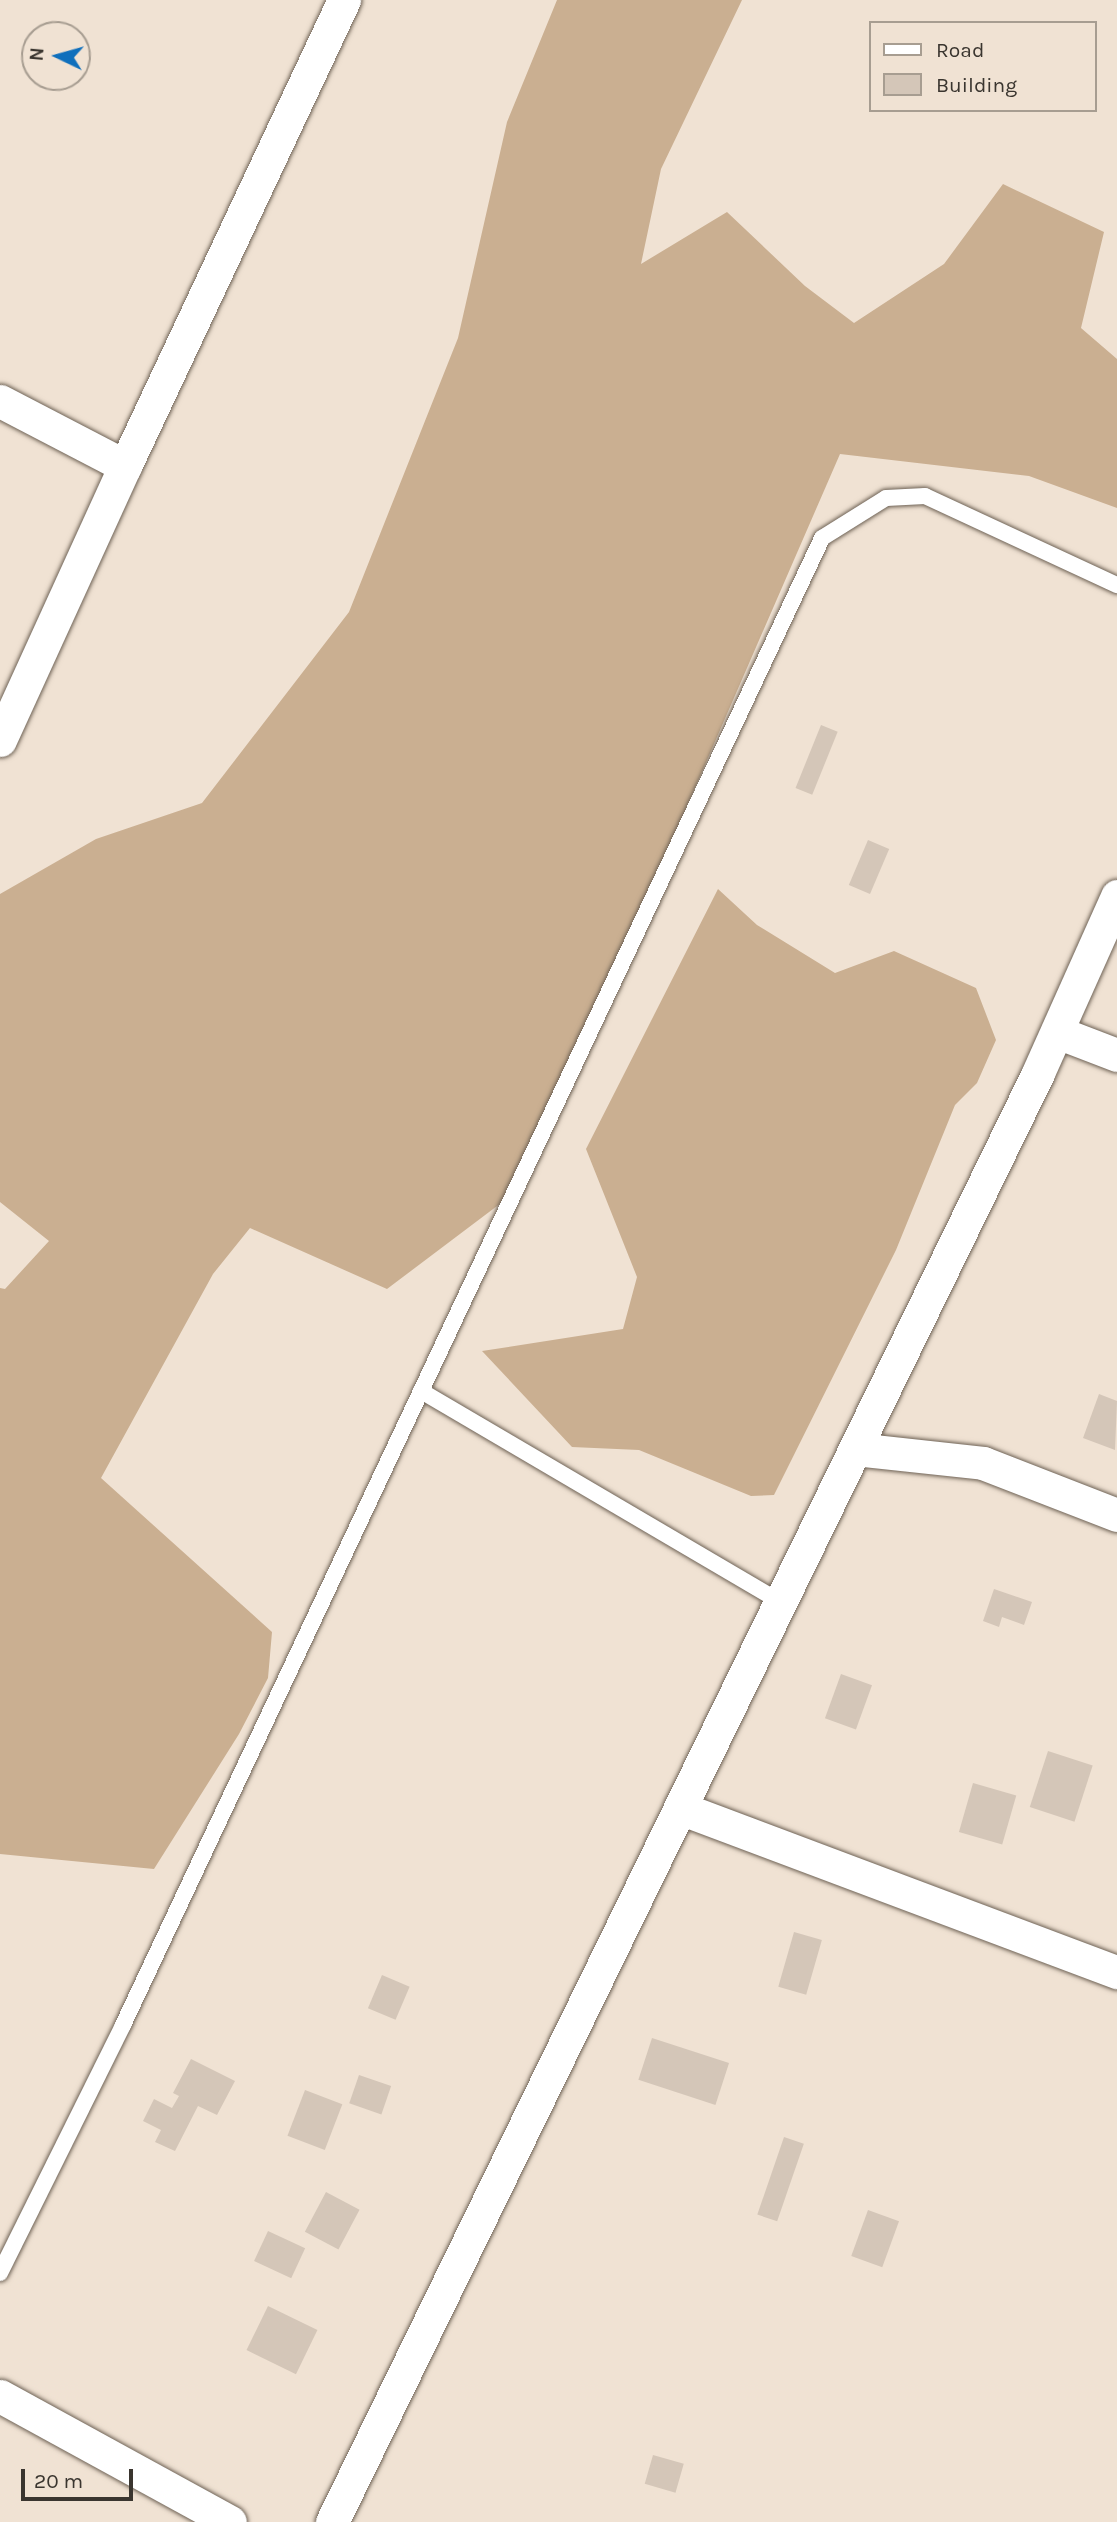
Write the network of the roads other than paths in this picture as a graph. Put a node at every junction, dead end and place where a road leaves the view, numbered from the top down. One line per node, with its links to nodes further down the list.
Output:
1 (345, 0): 3 (street)
2 (0, 401): 3 (street)
3 (125, 467): 5 (street)
4 (1117, 585): 9 (lane)
5 (0, 740)
6 (1117, 896): 7 (street)
7 (1057, 1032): 8 (street); 10 (street)
8 (1117, 1055)
9 (421, 1391): 12 (lane); 15 (lane)
10 (855, 1449): 11 (street); 12 (street)
11 (1117, 1515)
12 (780, 1602): 13 (street)
13 (680, 1808): 14 (street); 18 (street)
14 (1117, 1972)
15 (0, 2273)
16 (0, 2396): 17 (street)
17 (230, 2522)
18 (332, 2522)

